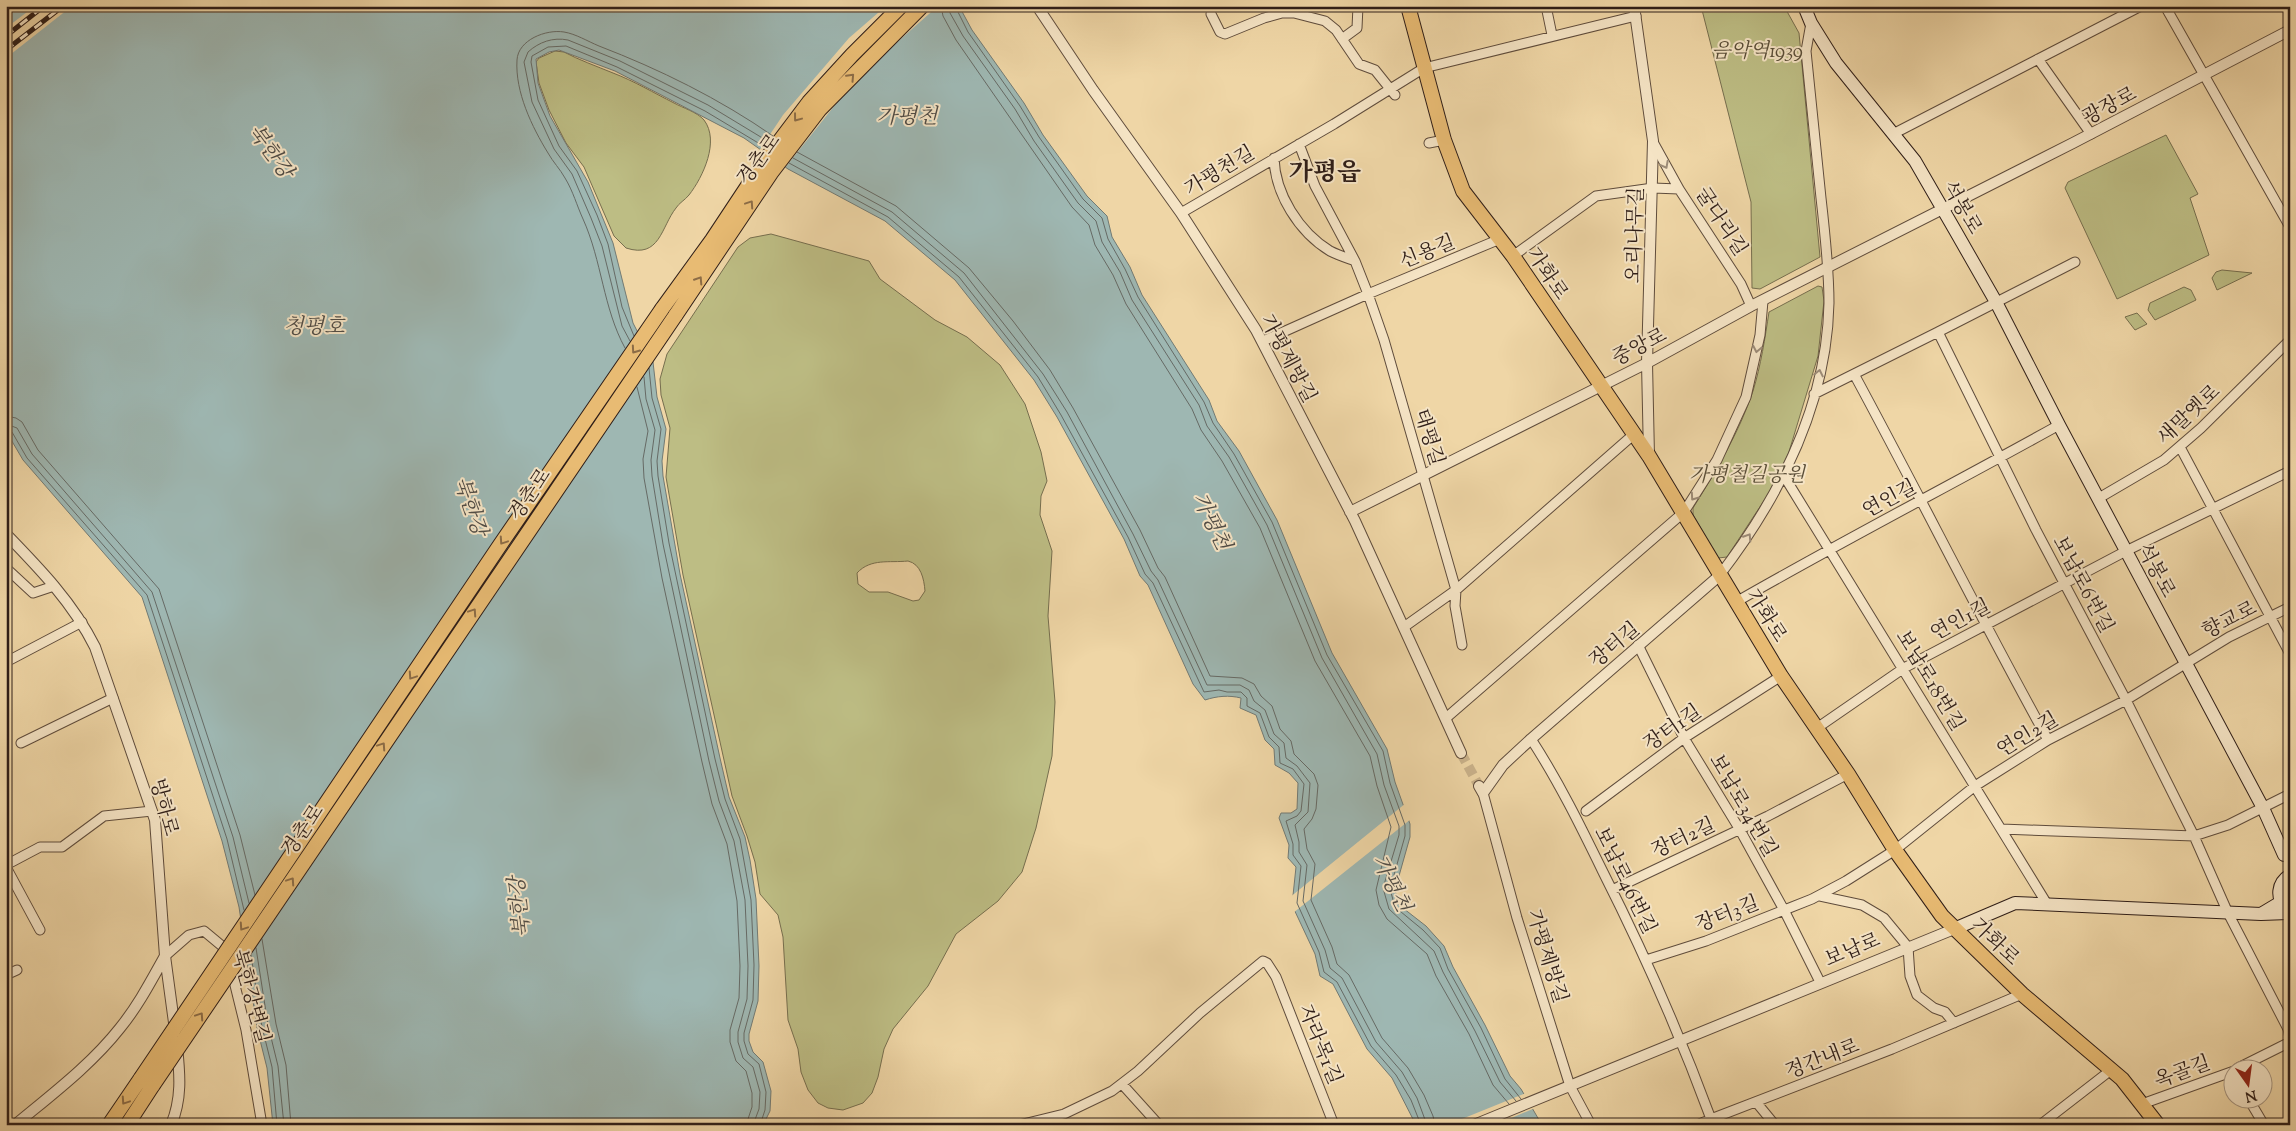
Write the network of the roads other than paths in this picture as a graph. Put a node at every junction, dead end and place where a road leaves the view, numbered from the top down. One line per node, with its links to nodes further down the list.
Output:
1 (901, 6): 33 (main road, 경춘로, one-way to 33)
2 (922, 6): 33 (main road, 경춘로, one-way to 2)
3 (1036, 6): 30 (street, 가평제방길)
4 (1358, 6): 15 (street)
5 (1408, 6): 17 (main road, 가화로)
6 (1546, 6): 14 (street)
7 (1804, 6): 12 (main road, 석봉로)
8 (2141, 6): 16 (street)
9 (2165, 6): 18 (street)
10 (1635, 11): 14 (street, 오리나무길); 23 (street, 오리나무길)
11 (1211, 14): 15 (street)
12 (1811, 23): 20 (main road, 석봉로); 37 (street)
13 (2290, 30): 18 (street, 광장로)
14 (1552, 36): 17 (street)
15 (1342, 39): 19 (street)
16 (2038, 59): 20 (street); 21 (street)
17 (1424, 68): 19 (street, 가평천길); 22 (main road, 가화로)
18 (2204, 74): 21 (street, 광장로); 31 (street)
19 (1392, 92): 25 (street, 가평천길)
20 (1893, 134): 29 (main road, 석봉로)
21 (2091, 134): 29 (street, 광장로)
22 (1444, 140): 24 (street); 32 (main road, 가화로)
23 (1653, 141): 27 (street, 오리나무길); 28 (street, one-way to 28)
24 (1429, 143)
25 (1299, 144): 26 (street, 가평천길); 35 (street)
26 (1274, 158): 30 (street, 가평천길); 35 (street, 가평천길)
27 (1653, 188): 28 (street, 굴다리길); 34 (street, 굴다리길); 45 (street, 오리나무길)
28 (1679, 188): 41 (street, 굴다리길)
29 (1943, 209): 37 (street, 중앙로); 40 (main road, 석봉로)
30 (1181, 213): 44 (street, 가평제방길)
31 (2290, 227)
32 (1500, 240): 34 (main road, 가화로); 38 (street, 신용길)
33 (717, 242): 136 (main road, 경춘로, one-way to 136, bridge); 137 (main road, 경춘로, one-way to 33, bridge)
34 (1513, 256): 47 (main road, 가화로)
35 (1355, 262): 38 (street)
36 (2075, 262): 40 (street)
37 (1828, 267): 39 (street, 중앙로); 48 (street, one-way to 37)
38 (1368, 294): 44 (street, 신용길); 55 (street, 태평길)
39 (1763, 301): 41 (street, 중앙로); 61 (street, one-way to 61)
40 (1996, 302): 42 (street); 49 (main road, 석봉로)
41 (1751, 306): 45 (street, 중앙로)
42 (1938, 332): 46 (street); 53 (street, 보납로6번길)
43 (2290, 340): 51 (street, 새말옛로)
44 (1262, 341): 60 (street, 가평제방길)
45 (1647, 363): 47 (street, 중앙로); 52 (street, 오리나무길)
46 (1854, 374): 48 (street); 58 (street)
47 (1600, 386): 50 (main road, 가화로); 55 (street, 중앙로)
48 (1814, 394): 56 (street)
49 (2059, 426): 53 (street, 연인길); 57 (main road, 석봉로)
50 (1633, 436): 52 (main road, 가화로); 70 (street)
51 (2180, 447): 57 (street, 새말옛로); 59 (street)
52 (1649, 456): 61 (main road, 가화로)
53 (2001, 457): 58 (street, 연인길); 68 (street, 보납로6번길)
54 (2290, 471): 59 (street, 연인1길)
55 (1423, 475): 60 (street, 중앙로); 70 (street, 태평길)
56 (1784, 476): 64 (street, 보납로18번길); 67 (street, one-way to 56)
57 (2099, 498): 65 (main road, 석봉로)
58 (1922, 500): 64 (street, 연인길); 75 (street)
59 (2212, 509): 65 (street, 연인1길); 73 (street)
60 (1350, 512): 76 (street, 가평제방길)
61 (1684, 512): 67 (main road, 가화로); 86 (street)
62 (6, 534): 63 (street, 방하로)
63 (10, 541): 69 (street, 방하로)
64 (1829, 548): 71 (street, 연인길); 82 (street, 보납로18번길)
65 (2126, 551): 68 (street, 연인1길); 81 (main road, 석봉로)
66 (8, 572): 69 (street)
67 (1720, 576): 71 (main road, 가화로); 77 (street, 장터길)
68 (2064, 584): 75 (street, 연인1길); 85 (street, 보납로6번길)
69 (54, 586): 74 (street, 방하로)
70 (1456, 590): 76 (street); 78 (street, 태평길)
71 (1736, 602): 83 (main road, 가화로)
72 (2290, 607): 73 (street, 향교로)
73 (2269, 618): 79 (street); 81 (street, 향교로)
74 (82, 622): 80 (street); 84 (street, 방하로)
75 (1985, 626): 82 (street, 연인1길); 90 (street)
76 (1404, 627): 86 (street, 가평제방길)
77 (1638, 644): 88 (street, 보납로34번길); 89 (street, 장터길)
78 (1462, 645)
79 (2290, 654)
80 (6, 662)
81 (2186, 662): 85 (street, 연인2길); 97 (main road, 석봉로)
82 (1904, 668): 87 (street, 연인1길); 94 (street, 보납로18번길)
83 (1781, 676): 87 (main road, 가화로); 88 (street, 장터1길)
84 (113, 698): 91 (street); 98 (street, 방하로)
85 (2126, 700): 90 (street, 연인2길); 102 (street, 보납로6번길)
86 (1446, 718): 92 (street, 가평제방길)
87 (1817, 728): 93 (main road, 가화로)
88 (1684, 738): 99 (street, 장터1길); 101 (street, 보납로34번길)
89 (1531, 739): 95 (street, 가평제방길); 107 (street, 보납로46번길)
90 (2048, 740): 94 (street, 연인2길)
91 (21, 743)
92 (1461, 754)
93 (1848, 774): 101 (street, 장터2길); 103 (main road, 가화로)
94 (1976, 786): 100 (street, 보납로18번길); 103 (street, 연인2길)
95 (1481, 790): 130 (street, 가평제방길)
96 (2290, 794): 97 (street)
97 (2263, 808): 102 (street); 104 (main road, 석봉로)
98 (152, 811): 105 (street); 116 (street, 방하로)
99 (1586, 811)
100 (2001, 829): 102 (street); 109 (street, 보납로18번길)
101 (1740, 830): 107 (street, 장터2길); 111 (street, 보납로34번길)
102 (2194, 836): 112 (street, 보납로6번길)
103 (1895, 850): 108 (street, 장터3길); 113 (main road, 가화로)
104 (2287, 857): 106 (main road)
105 (6, 866): 114 (street)
106 (2286, 879): 110 (main road)
107 (1612, 890): 117 (street, 보납로46번길)
108 (1820, 896): 111 (street, 장터3길); 115 (street)
109 (2047, 904): 112 (main road, 보납로); 113 (main road, 보납로)
110 (2287, 909): 112 (main road, 보납로)
111 (1784, 910): 117 (street, 장터3길); 120 (street, 보납로34번길)
112 (2228, 913): 123 (street, 보납로6번길)
113 (1954, 929): 115 (street, 보납로); 121 (main road, 가화로)
114 (40, 930)
115 (1908, 947): 120 (street, 보납로); 122 (street)
116 (165, 956): 135 (street); 138 (street, 방하로); 139 (street, 북한강변길)
117 (1646, 960): 124 (street, 보납로46번길)
118 (17, 970): 119 (street)
119 (6, 975)
120 (1820, 982): 124 (street, 보납로)
121 (2022, 994): 122 (street, 정간내로); 127 (main road, 가화로)
122 (1954, 1023): 131 (street, 정간내로)
123 (2290, 1038)
124 (1682, 1041): 130 (street, 보납로); 134 (street)
125 (2290, 1042): 126 (street, 옥골길)
126 (2259, 1058)
127 (2111, 1070): 132 (main road, 가화로); 147 (street)
128 (2224, 1075): 132 (street, 옥골길)
129 (1122, 1084): 140 (street); 141 (street); 142 (street, 자라목1길)
130 (1570, 1086): 143 (street, 보납로); 144 (street, 가평제방길)
131 (1756, 1102): 134 (street, 정간내로); 146 (street)
132 (2142, 1104): 148 (main road, 가화로)
133 (2254, 1108): 149 (street)
134 (1711, 1119): 145 (street, 정간내로)
135 (15, 1125)
136 (109, 1125)
137 (127, 1125)
138 (171, 1125)
139 (262, 1125)
140 (1019, 1125)
141 (1159, 1125)
142 (1334, 1125)
143 (1474, 1125)
144 (1590, 1125)
145 (1696, 1125)
146 (1775, 1125)
147 (2040, 1125)
148 (2158, 1125)
149 (2264, 1125)

